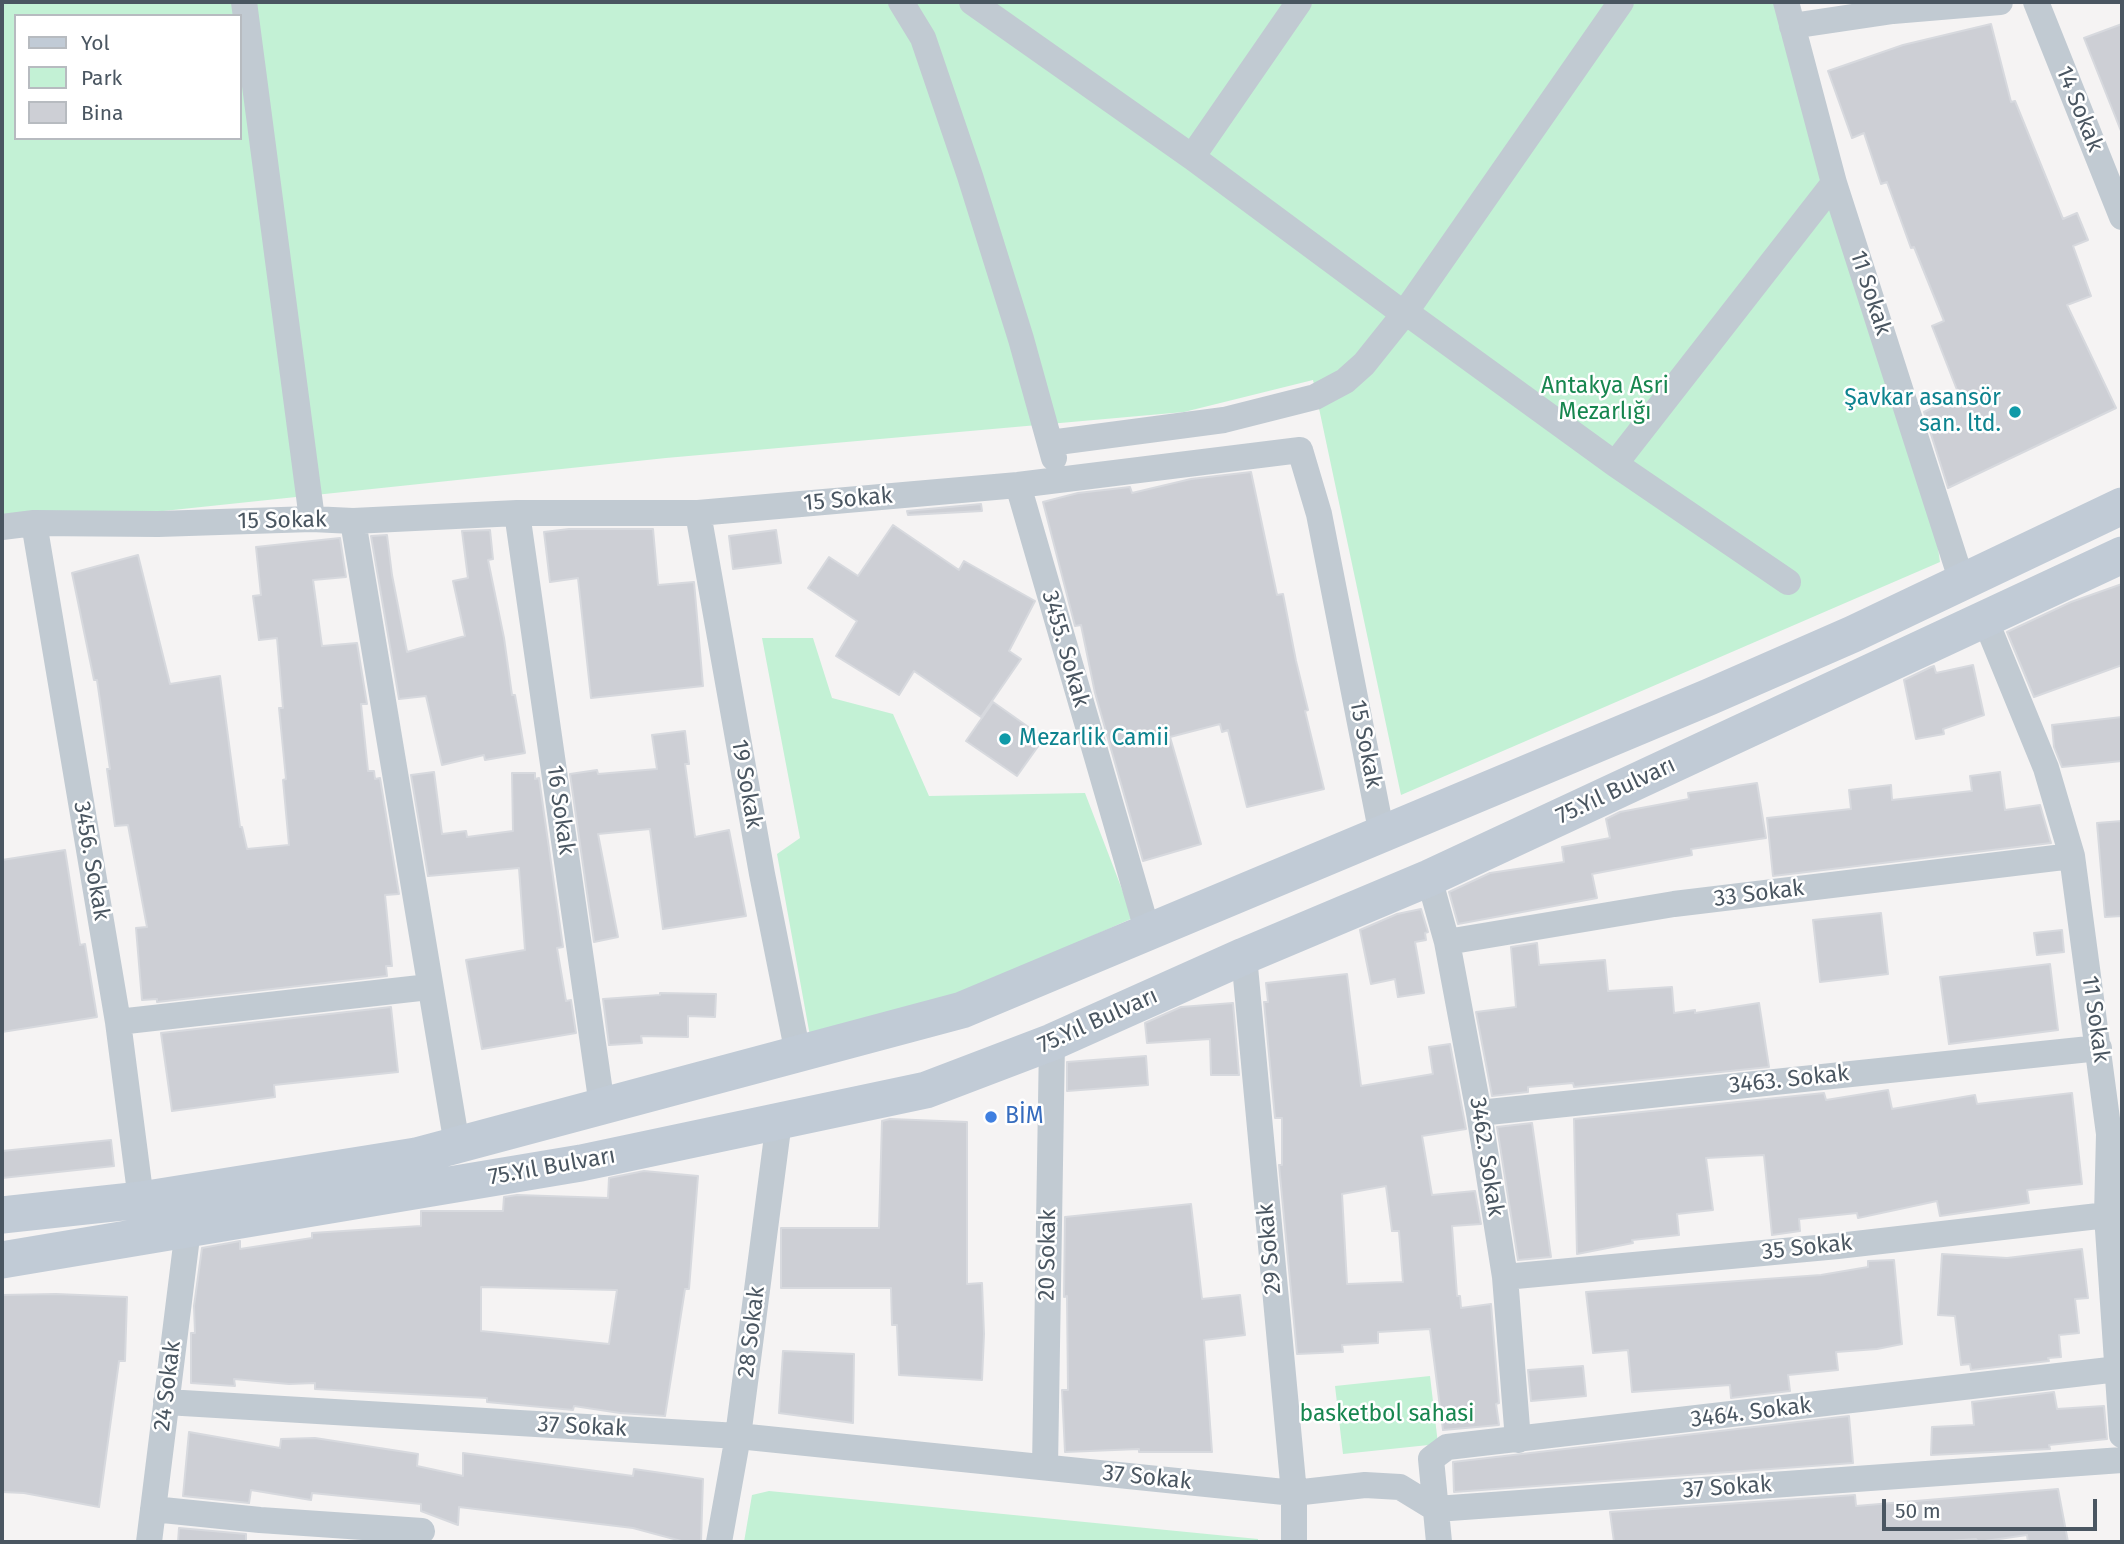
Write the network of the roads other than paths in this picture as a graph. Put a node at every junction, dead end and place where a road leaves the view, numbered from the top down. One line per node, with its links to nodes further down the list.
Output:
1 (244, 2): 21 (street)
2 (901, 2): 14 (street)
3 (972, 2): 10 (street)
4 (1299, 2): 10 (street)
5 (1621, 2): 13 (street)
6 (2000, 2): 8 (street)
7 (2036, 2): 12 (street, 14 Sokak)
8 (1892, 6): 9 (street)
9 (1789, 14): 11 (street, 11 Sokak)
10 (1192, 157): 13 (street)
11 (1834, 183): 15 (street); 27 (street, 11 Sokak)
12 (2122, 217)
13 (1404, 314): 14 (street); 15 (street)
14 (1050, 443): 16 (street)
15 (1615, 464): 26 (street)
16 (1060, 480): 17 (street, 15 Sokak); 29 (street, 15 Sokak)
17 (1018, 485): 20 (street, 15 Sokak); 32 (street, 3455. Sokak)
18 (2122, 506): 27 (main road, 75.Yıl Bulvarı)
19 (517, 513): 20 (street, 15 Sokak); 22 (street, 15 Sokak); 40 (street, 16 Sokak)
20 (698, 513): 39 (street, 19 Sokak)
21 (312, 519): 22 (street, 15 Sokak); 23 (street, 15 Sokak)
22 (353, 521): 35 (street)
23 (34, 523): 24 (street, 15 Sokak); 36 (street, 3456. Sokak)
24 (2, 527)
25 (2122, 555): 28 (main road, 75.Yıl Bulvarı)
26 (1788, 582)
27 (1962, 582): 29 (main road, 75.Yıl Bulvarı)
28 (1985, 620): 30 (street, 11 Sokak); 31 (main road, 75.Yıl Bulvarı)
29 (1382, 835): 32 (main road, 75.Yıl Bulvarı)
30 (2072, 856): 33 (street, 33 Sokak); 38 (street, 11 Sokak)
31 (1429, 878): 33 (street, 3462. Sokak); 34 (main road, 75.Yıl Bulvarı)
32 (1148, 933): 39 (main road, 75.Yıl Bulvarı)
33 (1447, 942): 41 (street, 3462. Sokak)
34 (1244, 956): 37 (main road, 75.Yıl Bulvarı); 58 (street, 29 Sokak)
35 (429, 987): 36 (street); 44 (street)
36 (118, 1022): 45 (street, 3456. Sokak)
37 (1052, 1042): 42 (main road, 75.Yıl Bulvarı); 57 (street, 20 Sokak)
38 (2099, 1048): 41 (street, 3463. Sokak); 43 (street, 11 Sokak)
39 (798, 1054): 40 (main road, 75.Yıl Bulvarı)
40 (602, 1107): 44 (main road, 75.Yıl Bulvarı)
41 (1479, 1113): 50 (street, 3462. Sokak)
42 (779, 1121): 48 (main road, 75.Yıl Bulvarı); 54 (street, 28 Sokak)
43 (2116, 1134): 47 (street, 11 Sokak)
44 (457, 1144): 45 (main road, 75.Yıl Bulvarı)
45 (141, 1200): 46 (main road, 75.Yıl Bulvarı)
46 (2, 1215)
47 (2107, 1215): 50 (street, 35 Sokak); 51 (street, 11 Sokak)
48 (188, 1229): 49 (main road, 75.Yıl Bulvarı); 52 (street, 24 Sokak)
49 (2, 1260)
50 (1506, 1277): 55 (street, 3462. Sokak)
51 (2120, 1367): 53 (street, 11 Sokak); 55 (street, 3464. Sokak)
52 (166, 1402): 54 (street, 37 Sokak); 59 (street, 24 Sokak)
53 (2122, 1435)
54 (738, 1436): 57 (street, 37 Sokak); 65 (street, 28 Sokak)
55 (1518, 1440): 60 (street, 3464. Sokak)
56 (2122, 1460): 60 (street, 37 Sokak)
57 (1045, 1467): 58 (street, 37 Sokak)
58 (1294, 1493): 60 (street, 37 Sokak); 66 (street, 29 Sokak)
59 (153, 1509): 61 (street); 64 (street, 24 Sokak)
60 (1436, 1509): 67 (street)
61 (258, 1531): 63 (street)
62 (422, 1531): 63 (street)
63 (370, 1536)
64 (149, 1542)
65 (719, 1542)
66 (1294, 1542)
67 (1439, 1542)

